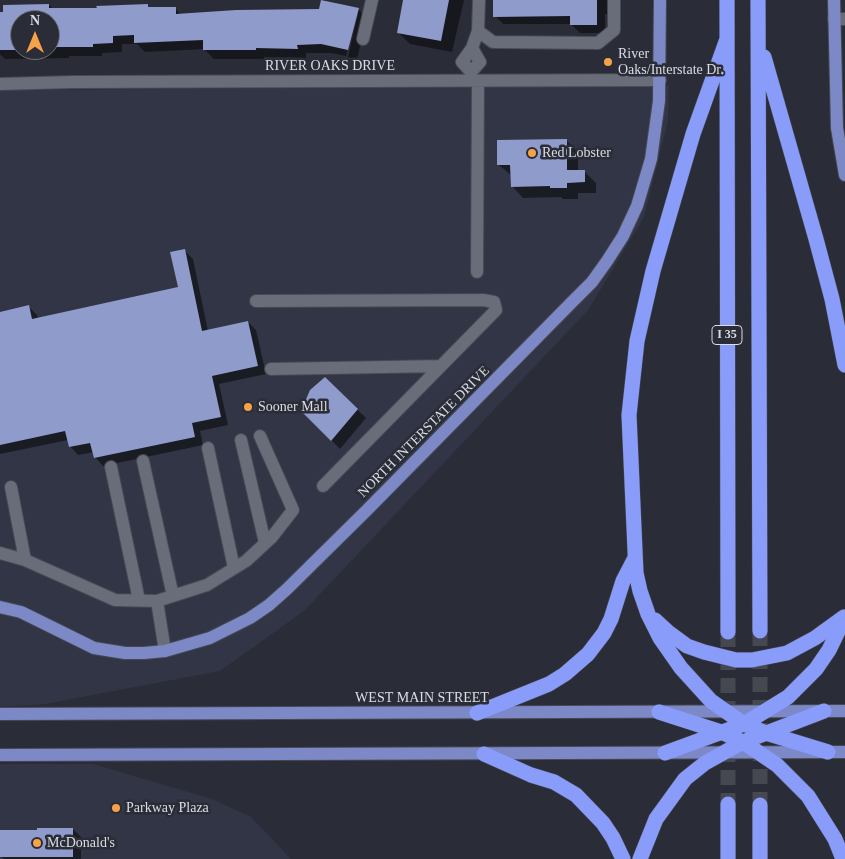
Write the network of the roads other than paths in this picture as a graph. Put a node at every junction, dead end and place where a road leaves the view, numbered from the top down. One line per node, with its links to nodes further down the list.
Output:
1 (372, 0): 10 (street)
2 (479, 0): 9 (street)
3 (614, 0): 9 (street)
4 (660, 0): 14 (main road, NORTH INTERSTATE DRIVE)
5 (727, 0): 11 (highway, I 35)
6 (758, 0): 12 (highway, I 35)
7 (834, 0): 8 (main road)
8 (840, 19): 16 (main road)
9 (478, 31): 13 (street)
10 (363, 39)
11 (727, 39): 31 (highway); 41 (highway, I 35)
12 (758, 39): 19 (highway); 40 (highway, I 35)
13 (474, 78): 14 (street, RIVER OAKS DRIVE); 15 (street, RIVER OAKS DRIVE); 17 (street)
14 (660, 80): 42 (main road, NORTH INTERSTATE DRIVE)
15 (0, 84)
16 (845, 175)
17 (477, 272)
18 (256, 301): 20 (street)
19 (845, 365)
20 (441, 366): 21 (street); 27 (street)
21 (271, 369)
22 (260, 436): 29 (street)
23 (241, 440): 29 (street)
24 (208, 448): 33 (street)
25 (143, 461): 34 (street)
26 (111, 467): 35 (street)
27 (323, 486)
28 (11, 487): 32 (street)
29 (265, 543): 33 (street)
30 (0, 553): 32 (street)
31 (635, 558): 38 (highway); 48 (highway)
32 (25, 560): 35 (street)
33 (234, 568): 34 (street)
34 (174, 596): 36 (street)
35 (139, 600): 36 (street)
36 (156, 601): 42 (street)
37 (0, 607): 42 (main road, NORTH INTERSTATE DRIVE)
38 (648, 614): 39 (highway); 47 (highway)
39 (845, 617): 43 (highway)
40 (760, 631)
41 (728, 632)
42 (165, 651)
43 (764, 711): 44 (main road, WEST MAIN STREET); 47 (main road, WEST MAIN STREET); 50 (highway)
44 (824, 711): 45 (main road, WEST MAIN STREET); 52 (highway)
45 (845, 711)
46 (659, 712): 47 (main road, WEST MAIN STREET); 48 (main road, WEST MAIN STREET); 51 (highway)
47 (726, 712): 50 (highway)
48 (477, 713): 49 (main road, WEST MAIN STREET)
49 (0, 714)
50 (744, 724): 51 (highway); 52 (highway)
51 (721, 732): 53 (highway); 58 (highway)
52 (766, 733): 53 (highway); 56 (highway)
53 (743, 742): 54 (highway); 55 (highway)
54 (724, 752): 55 (main road); 58 (main road); 64 (highway)
55 (759, 752): 56 (main road); 67 (highway)
56 (828, 752): 57 (main road)
57 (845, 752)
58 (665, 753): 59 (main road)
59 (484, 754): 60 (main road); 63 (highway)
60 (0, 755)
61 (728, 804): 65 (highway)
62 (760, 805): 66 (highway)
63 (623, 859)
64 (640, 859)
65 (728, 859)
66 (760, 859)
67 (844, 859)

